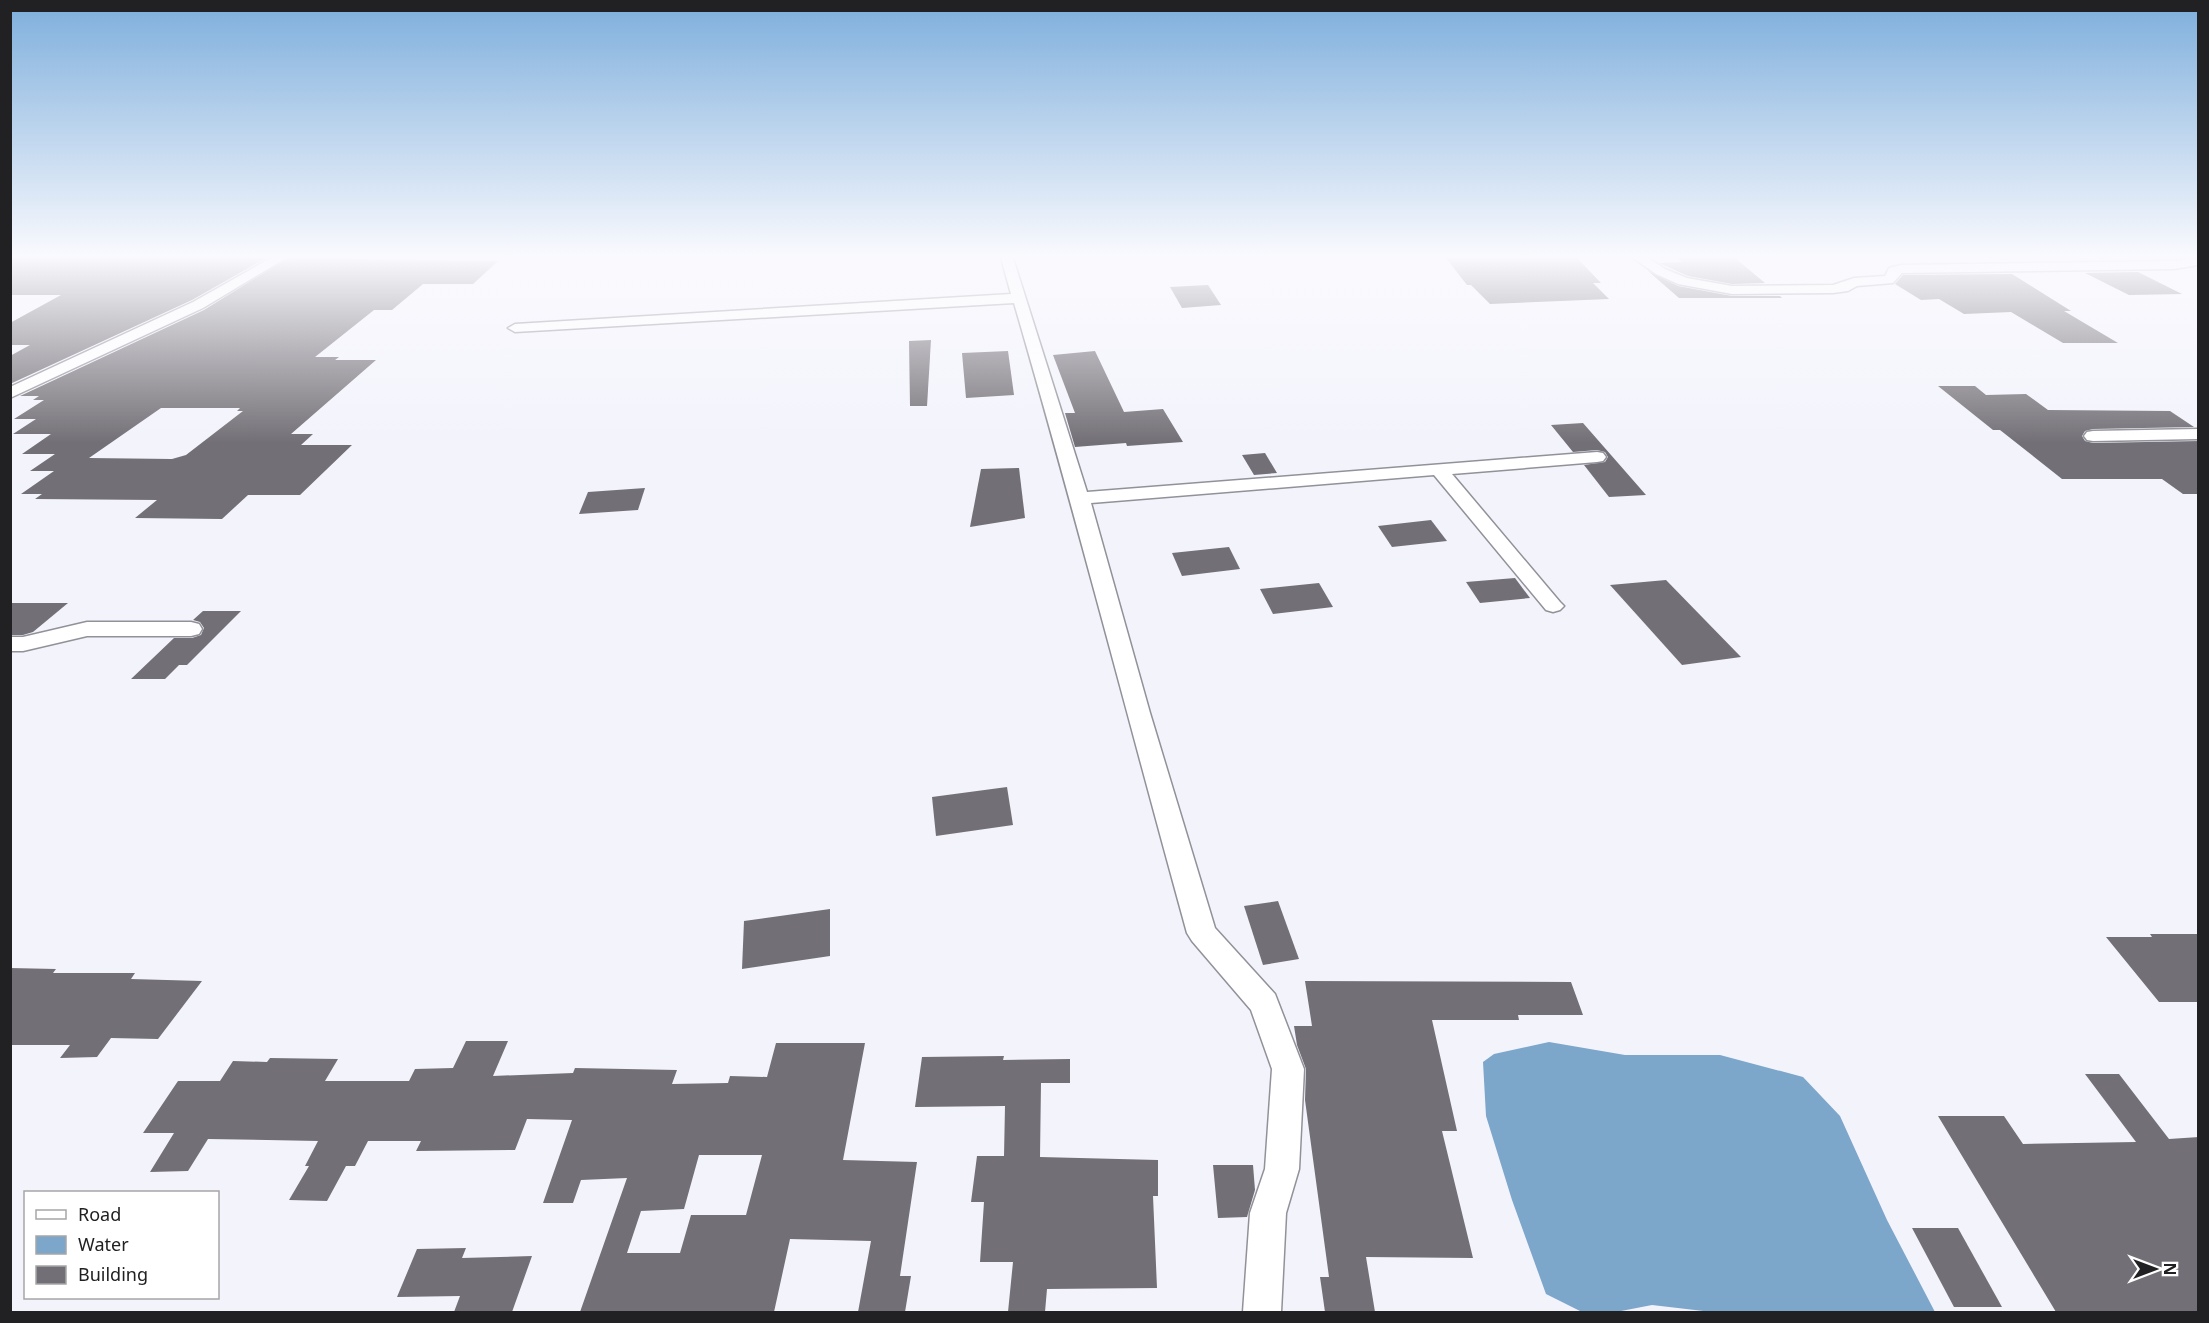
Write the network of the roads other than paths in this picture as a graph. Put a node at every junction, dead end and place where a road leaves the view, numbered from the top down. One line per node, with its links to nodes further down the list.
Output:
1 (167, 320): 5 (street)
2 (654, 320): 4 (street)
3 (1027, 320): 10 (street)
4 (515, 328)
5 (10, 393)
6 (2199, 434): 7 (street)
7 (2093, 436)
8 (1597, 457): 9 (street)
9 (1438, 469): 10 (street); 11 (street)
10 (1080, 498): 14 (street)
11 (1553, 606)
12 (191, 629): 13 (street)
13 (10, 644)
14 (1262, 1312)

